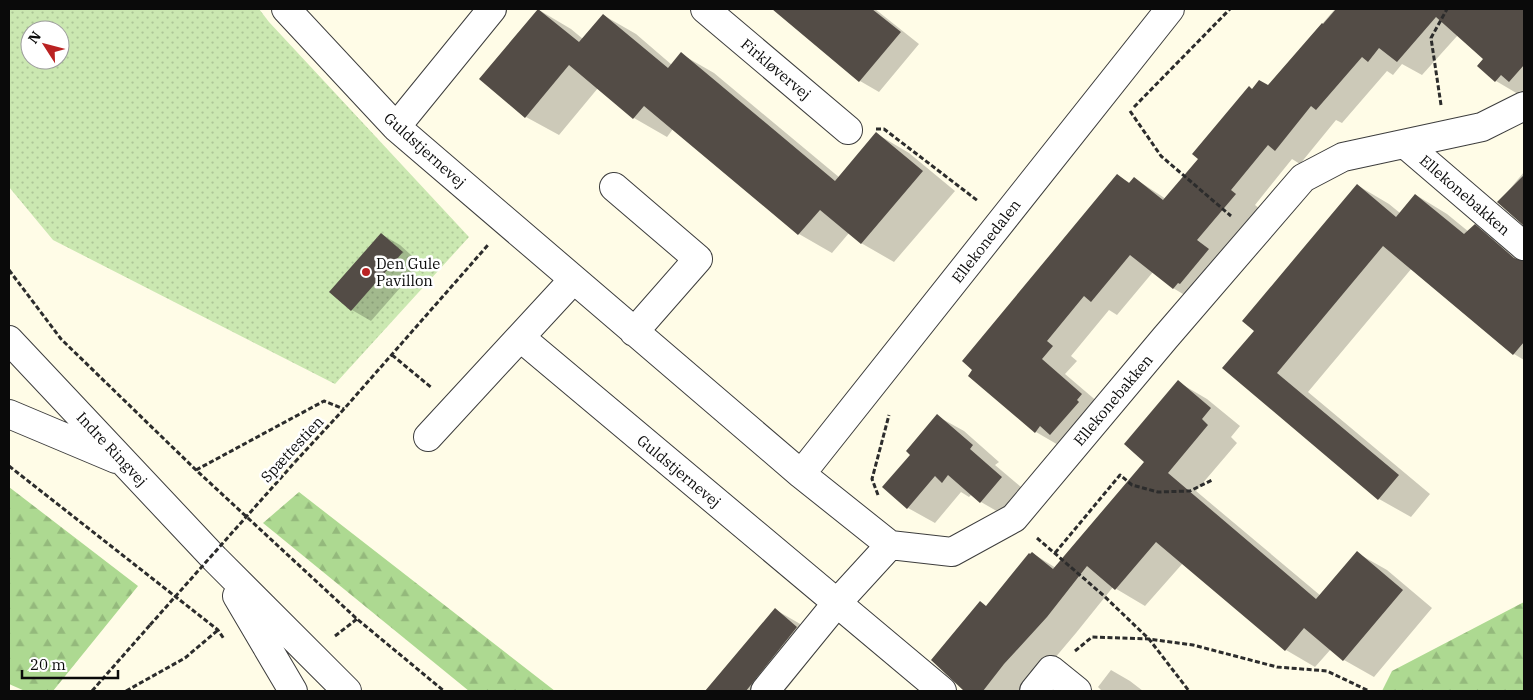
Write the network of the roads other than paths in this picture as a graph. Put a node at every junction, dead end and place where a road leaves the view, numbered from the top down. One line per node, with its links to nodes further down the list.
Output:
1 (286, 9): 6 (street, Guldstjernevej)
2 (492, 9): 6 (street)
3 (705, 9): 7 (street, Firkløvervej)
4 (1170, 9): 18 (street, Ellekonedalen)
5 (1524, 106): 8 (street, Ellekonebakken)
6 (396, 127): 11 (street, Guldstjernevej)
7 (848, 130)
8 (1405, 144): 10 (street, Ellekonebakken); 19 (street, Ellekonebakken)
9 (614, 187): 12 (street)
10 (1524, 246)
11 (573, 280): 12 (street, Guldstjernevej); 13 (street)
12 (634, 332): 18 (street, Guldstjernevej)
13 (521, 338): 16 (street); 21 (street, Guldstjernevej)
14 (9, 340): 17 (street, Indre Ringvej)
15 (9, 414): 17 (street)
16 (428, 437)
17 (124, 462): 20 (street, Indre Ringvej)
18 (801, 474): 19 (street)
19 (890, 545): 21 (street)
20 (215, 559): 22 (street, Indre Ringvej); 23 (street, Indre Ringvej)
21 (836, 604): 24 (street); 25 (street, Guldstjernevej)
22 (293, 691)
23 (346, 691)
24 (765, 691)
25 (942, 691)
26 (1034, 691): 27 (street)
27 (1077, 691)

